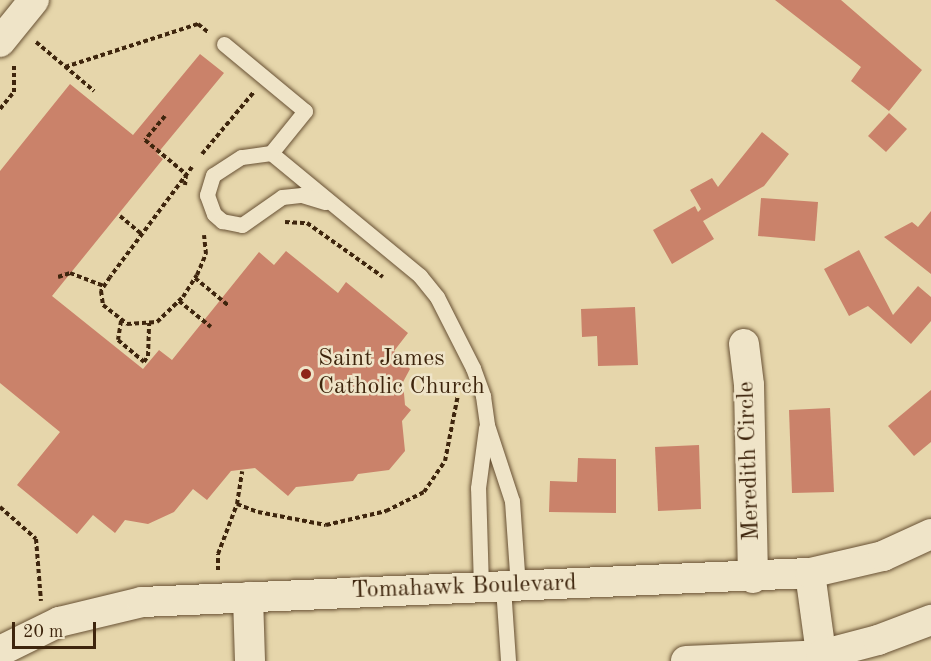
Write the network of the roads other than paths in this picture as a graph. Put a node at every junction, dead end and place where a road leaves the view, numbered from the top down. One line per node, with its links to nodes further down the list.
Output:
1 (34, 0): 2 (street)
2 (10, 41)
3 (224, 44): 4 (lane)
4 (271, 153): 5 (lane); 5 (lane)
5 (333, 204): 7 (lane)
6 (744, 344): 10 (street, Meredith Circle)
7 (487, 425): 11 (lane); 11 (lane)
8 (931, 534): 9 (street, Tomahawk Boulevard)
9 (810, 573): 10 (street, Tomahawk Boulevard); 15 (street)
10 (753, 578): 11 (street, Tomahawk Boulevard)
11 (500, 587): 12 (street, Tomahawk Boulevard); 17 (lane)
12 (248, 597): 14 (street, Tomahawk Boulevard); 16 (street)
13 (931, 620): 15 (street)
14 (0, 651)
15 (821, 658): 18 (street)
16 (250, 661)
17 (508, 661)
18 (686, 661)

